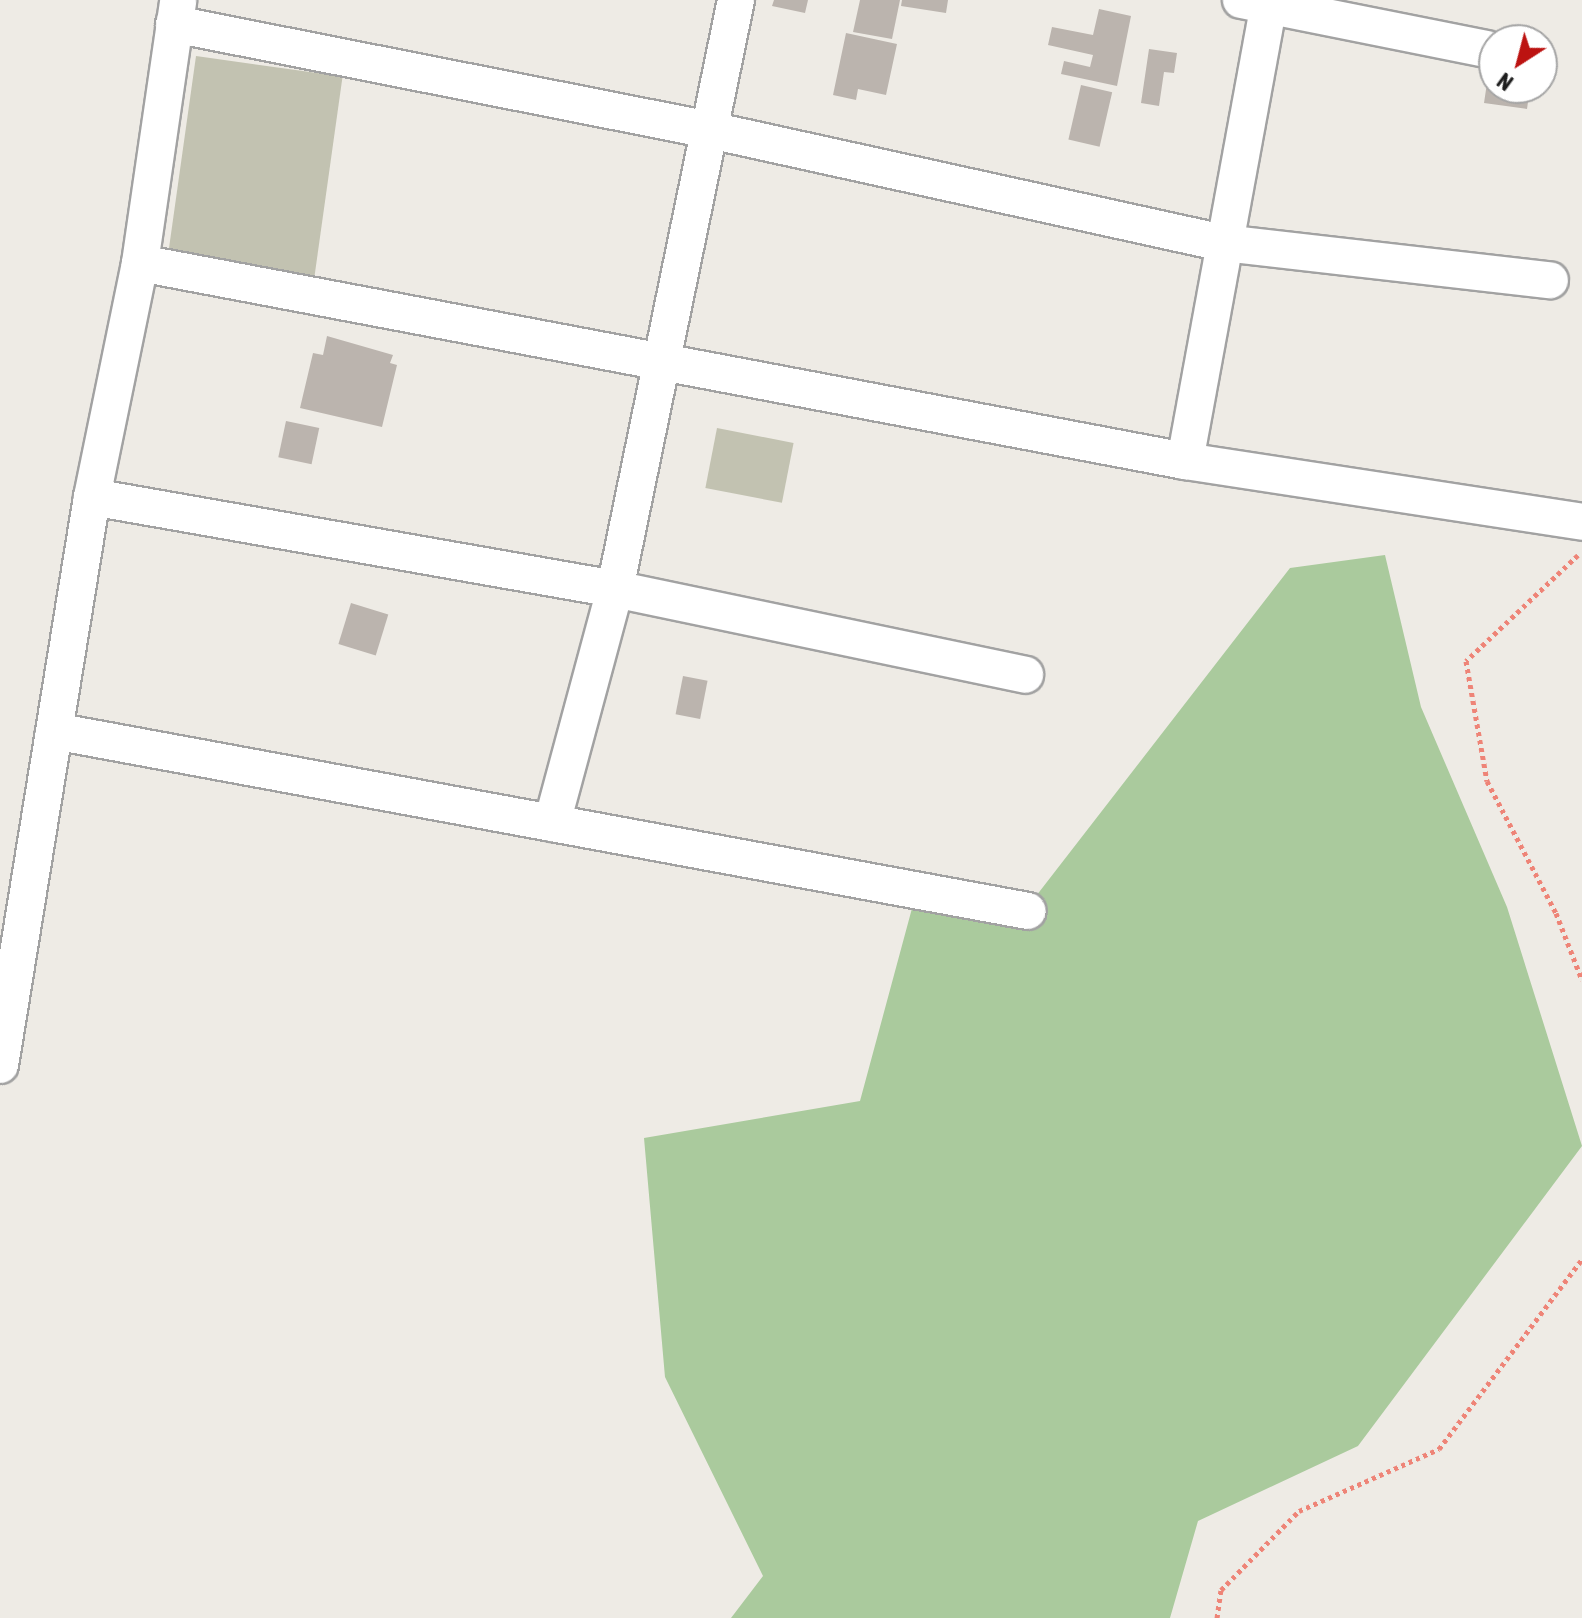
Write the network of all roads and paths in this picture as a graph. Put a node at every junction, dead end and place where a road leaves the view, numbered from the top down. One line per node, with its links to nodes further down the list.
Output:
1 (736, 0): 5 (street)
2 (1260, 2): 4 (street); 6 (street)
3 (176, 12): 5 (street); 7 (street)
4 (1478, 47)
5 (710, 130): 6 (street); 9 (street)
6 (1223, 243): 8 (street); 10 (street)
7 (140, 263): 9 (street); 11 (street)
8 (1550, 280)
9 (661, 365): 10 (street); 14 (street)
10 (1185, 461): 12 (street)
11 (92, 497): 14 (street); 16 (street)
12 (1582, 522)
13 (1582, 552): 19 (path)
14 (615, 589): 15 (street); 17 (street)
15 (1025, 675)
16 (54, 731): 17 (street); 20 (street)
17 (552, 823): 18 (street)
18 (1028, 911)
19 (1582, 980)
20 (0, 1065)
21 (1582, 1259): 22 (path)
22 (1217, 1618)

